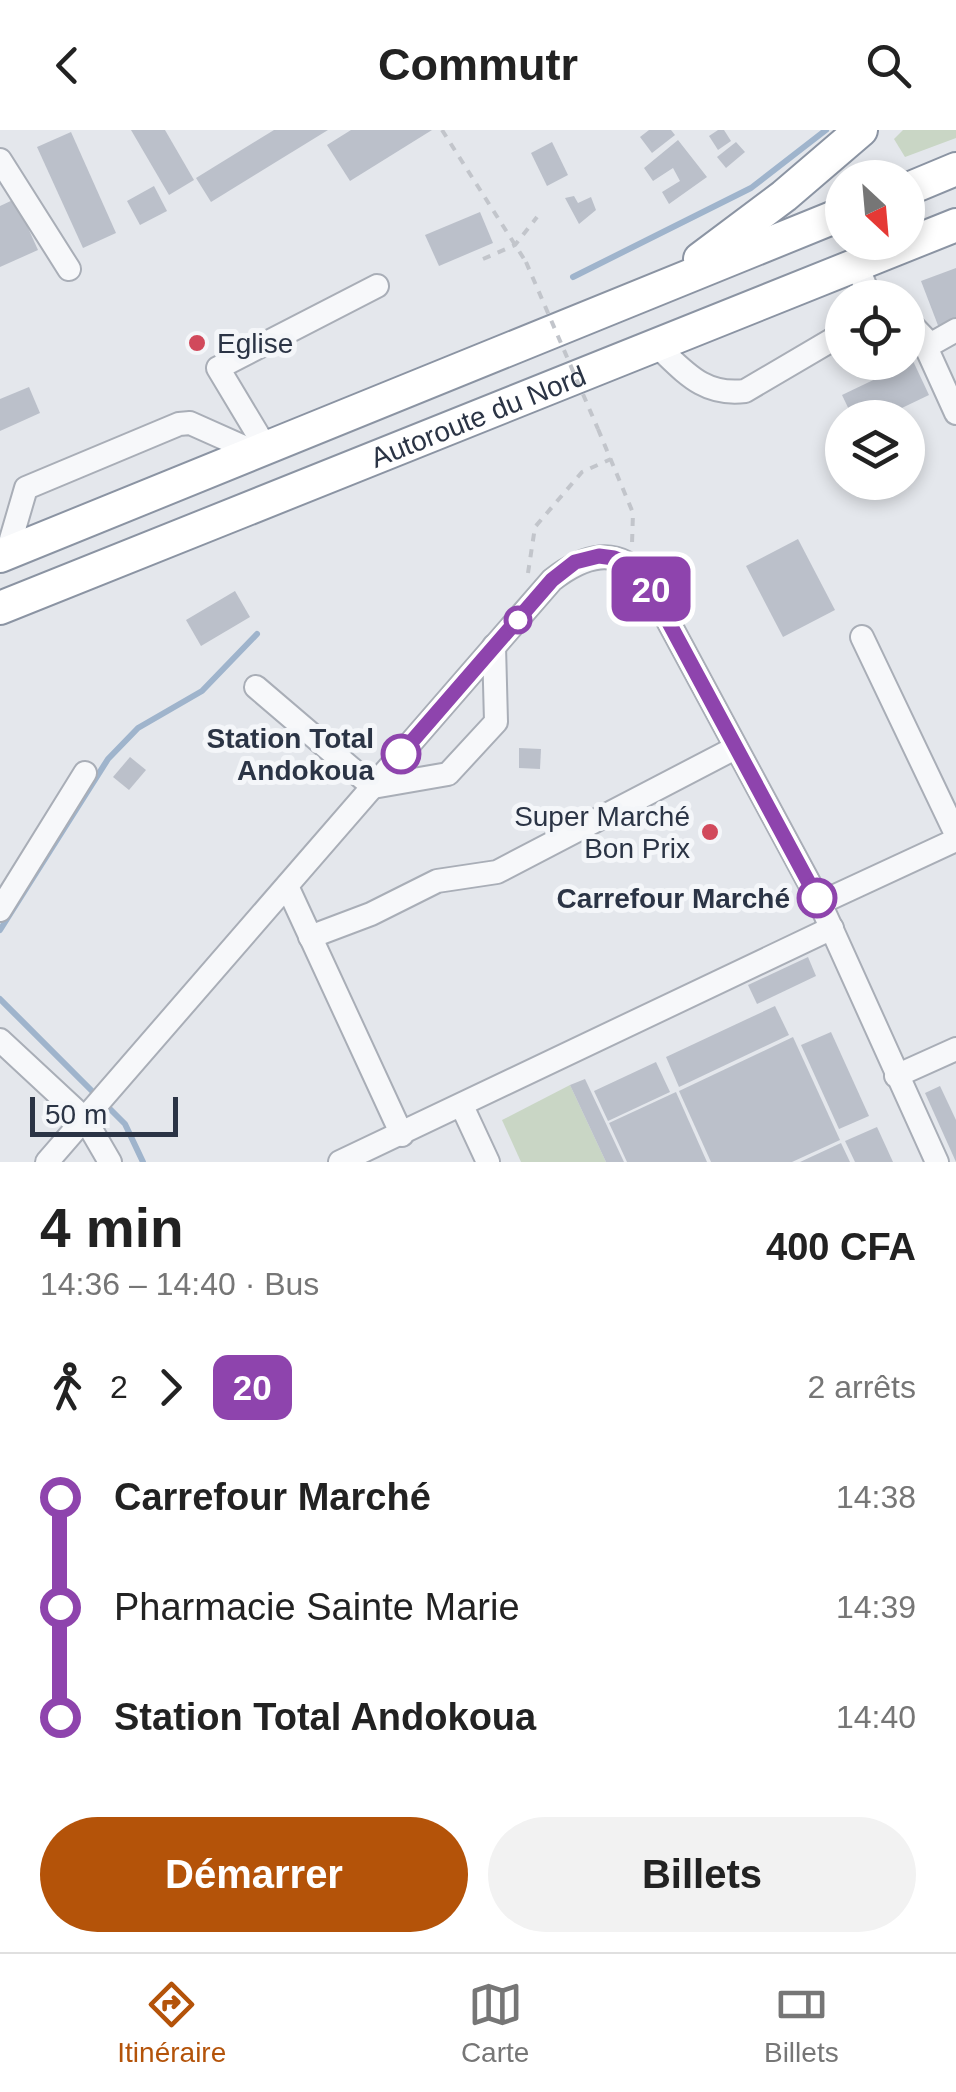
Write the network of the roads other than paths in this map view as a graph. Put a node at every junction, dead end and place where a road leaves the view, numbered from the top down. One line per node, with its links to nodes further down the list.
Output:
1 (861, 130): 11 (highway)
2 (0, 160): 8 (street)
3 (956, 169): 4 (highway)
4 (925, 181)
5 (825, 221): 11 (highway, Autoroute du Nord)
6 (956, 225): 7 (highway, Autoroute du Nord)
7 (858, 265): 9 (street); 16 (highway, Autoroute du Nord)
8 (69, 269)
9 (863, 280)
10 (377, 286): 18 (street)
11 (664, 286): 18 (highway, Autoroute du Nord)
12 (956, 330): 14 (street)
13 (925, 339): 14 (street)
14 (929, 343): 17 (street)
15 (825, 344): 16 (street)
16 (656, 345): 20 (highway, Autoroute du Nord)
17 (956, 413)
18 (260, 450): 19 (highway, Autoroute du Nord); 19 (street)
19 (4, 554)
20 (0, 608)
21 (862, 636): 27 (street)
22 (494, 646): 24 (street); 26 (street); 26 (street)
23 (256, 687): 26 (street)
24 (735, 748): 29 (street); 32 (street)
25 (86, 774): 30 (street)
26 (373, 787): 28 (street)
27 (956, 838): 29 (street)
28 (287, 886): 32 (street); 37 (street)
29 (820, 903): 31 (street)
30 (0, 910)
31 (832, 928): 35 (street); 36 (street)
32 (310, 937): 38 (street)
33 (0, 1040): 37 (street)
34 (956, 1049): 35 (street)
35 (896, 1076): 43 (street)
36 (462, 1106): 38 (street); 42 (street)
37 (85, 1119): 39 (street); 40 (street)
38 (402, 1135): 41 (street)
39 (47, 1162)
40 (110, 1162)
41 (340, 1162)
42 (488, 1162)
43 (938, 1162)

